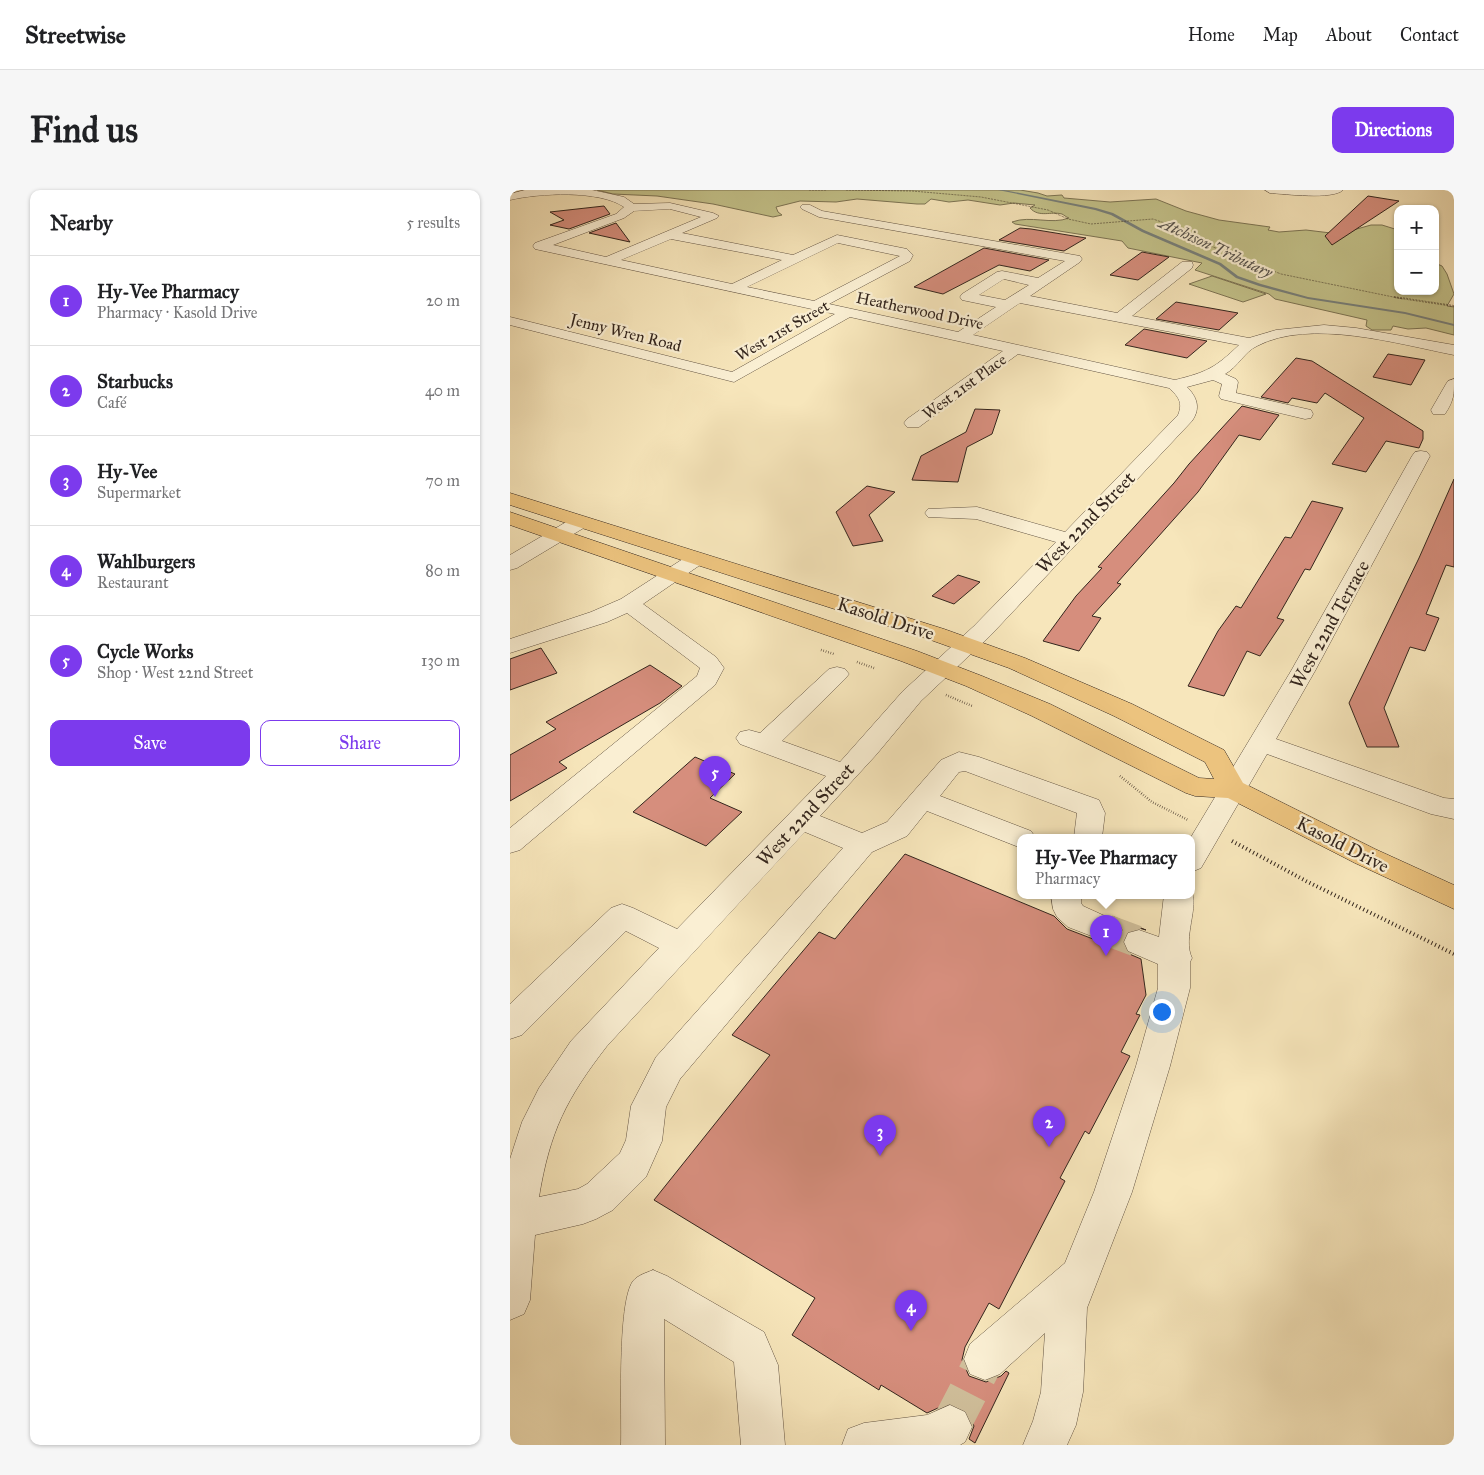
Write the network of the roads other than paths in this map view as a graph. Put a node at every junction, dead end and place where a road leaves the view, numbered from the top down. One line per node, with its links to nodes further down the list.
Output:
1 (550, 190): 2 (street); 5 (street)
2 (559, 190): 7 (street)
3 (1270, 190): 4 (street)
4 (1338, 190)
5 (510, 197)
6 (806, 207): 12 (street)
7 (630, 208): 8 (street); 10 (street, Heatherwood Drive)
8 (671, 235): 9 (street); 10 (street)
9 (795, 259): 13 (street); 15 (street)
10 (607, 261): 13 (street, Heatherwood Drive)
11 (1187, 265): 17 (street)
12 (1041, 283): 14 (street); 14 (street)
13 (733, 288): 15 (street, Heatherwood Drive)
14 (1013, 301): 17 (street); 19 (street)
15 (816, 306): 16 (street, Heatherwood Drive)
16 (848, 313): 19 (street, Heatherwood Drive); 24 (street, West 21st Street)
17 (1120, 318): 20 (street)
18 (510, 321): 24 (street, Jenny Wren Road)
19 (960, 337): 21 (street, Heatherwood Drive)
20 (1250, 343): 22 (street); 23 (street)
21 (1015, 349): 26 (street, Heatherwood Drive); 29 (street, West 21st Place)
22 (1454, 350)
23 (1214, 374): 26 (street); 28 (street)
24 (734, 377)
25 (1454, 384): 27 (street)
26 (1175, 385): 36 (street, West 22nd Street)
27 (1439, 410)
28 (1306, 414)
29 (913, 423)
30 (1421, 456): 45 (street, West 22nd Terrace)
31 (510, 499): 34 (main road, Kasold Drive)
32 (936, 513): 36 (street)
33 (510, 518): 35 (main road, Kasold Drive)
34 (580, 522): 35 (street); 37 (main road, Kasold Drive)
35 (558, 535): 38 (street); 39 (main road, Kasold Drive)
36 (1069, 539): 41 (street, West 22nd Street)
37 (696, 559): 39 (street); 41 (main road, Kasold Drive)
38 (510, 564)
39 (672, 575): 40 (street); 43 (main road, Kasold Drive)
40 (629, 604): 42 (street); 53 (street)
41 (967, 645): 43 (street, West 22nd Street); 47 (main road, Kasold Drive)
42 (510, 646)
43 (941, 668): 46 (street, West 22nd Street); 47 (main road, Kasold Drive)
44 (837, 674): 46 (street)
45 (1262, 743): 47 (street, West 22nd Terrace); 49 (street)
46 (844, 773): 50 (street, West 22nd Street)
47 (1233, 789): 55 (street, West 22nd Terrace); 56 (main road, Kasold Drive)
48 (922, 799): 51 (street); 52 (street); 54 (street)
49 (1454, 808)
50 (800, 819): 54 (street); 61 (street, West 22nd Street)
51 (1088, 834)
52 (1017, 836)
53 (510, 843)
54 (862, 845): 64 (street)
55 (1195, 854)
56 (1454, 898)
57 (1065, 899): 59 (street)
58 (1174, 899): 62 (street)
59 (1107, 930)
60 (1139, 942): 62 (street)
61 (681, 945): 63 (street); 64 (street, West 22nd Street)
62 (1176, 958): 65 (street)
63 (510, 1025)
64 (514, 1238): 66 (street, West 22nd Street)
65 (1078, 1277): 67 (street); 72 (street)
66 (510, 1300)
67 (985, 1359)
68 (950, 1427): 71 (street)
69 (643, 1445): 70 (street)
70 (763, 1445)
71 (864, 1445)
72 (1045, 1445)

